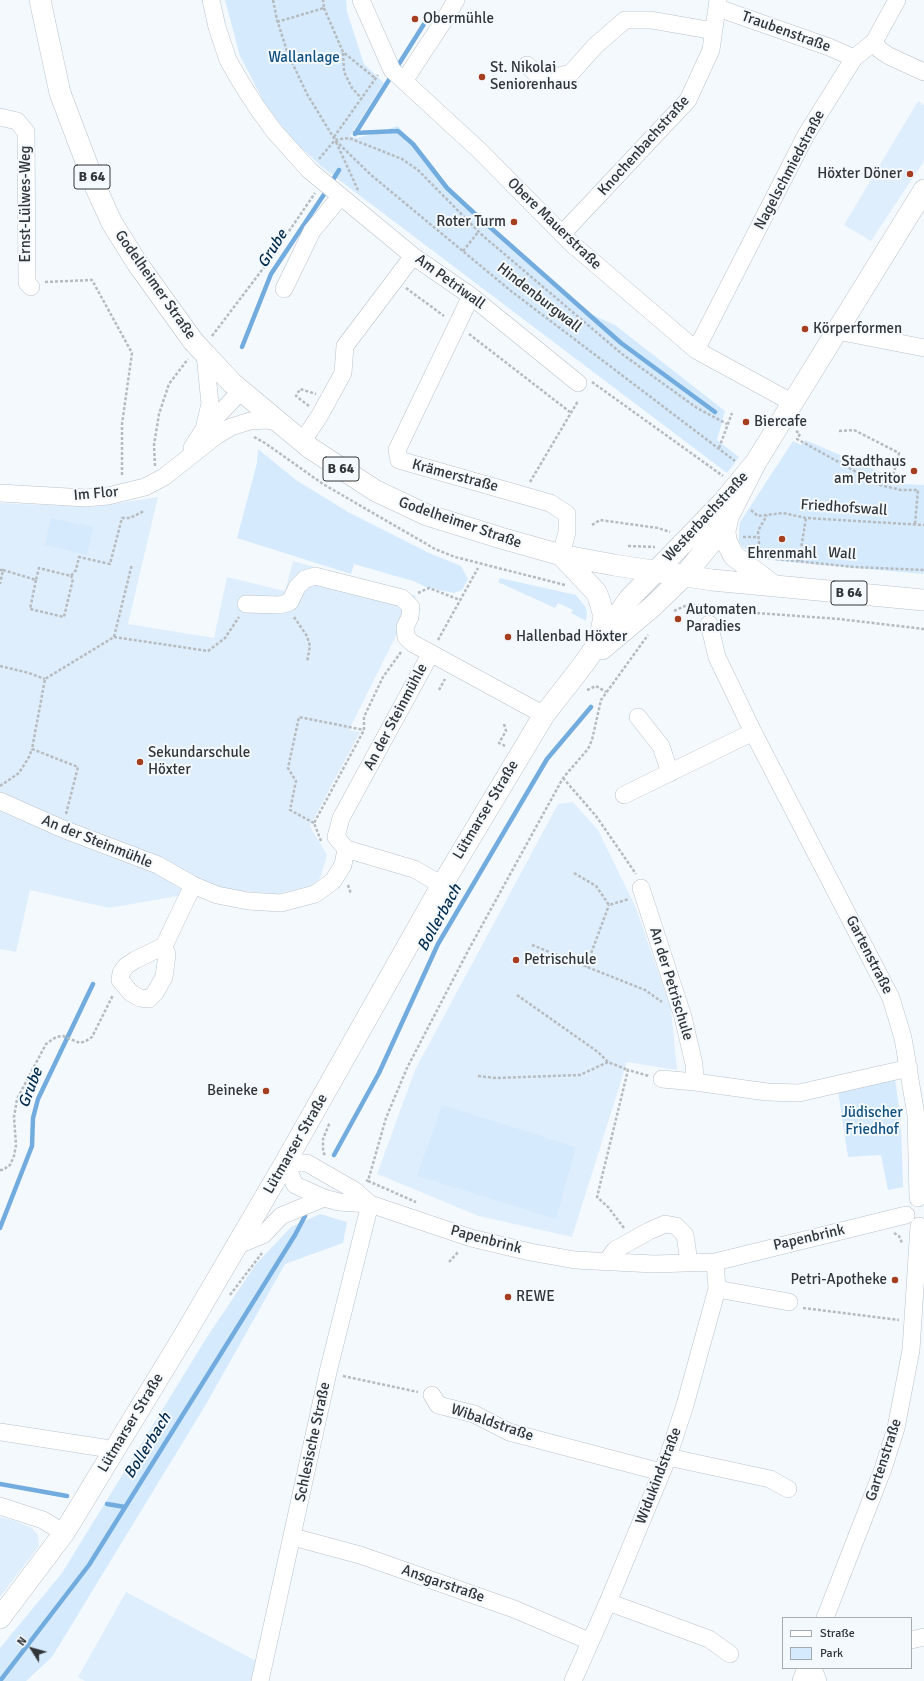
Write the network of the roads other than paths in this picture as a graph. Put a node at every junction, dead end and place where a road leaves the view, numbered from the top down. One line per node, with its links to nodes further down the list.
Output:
1 (40, 0): 22 (main road, Godelheimer Straße / B 64)
2 (211, 0): 14 (street, Am Petriwall)
3 (361, 0): 12 (street, Obere Mauerstraße)
4 (456, 0): 12 (street)
5 (897, 0): 8 (street, Nagelschmiedstraße)
6 (718, 4): 7 (street, Knochenbachstraße); 9 (street, Traubenstraße)
7 (714, 31): 10 (street); 16 (street, Knochenbachstraße)
8 (874, 42): 9 (street, Nagelschmiedstraße); 11 (street)
9 (854, 58): 24 (street, Nagelschmiedstraße)
10 (527, 65)
11 (924, 72)
12 (395, 73): 16 (street, Obere Mauerstraße)
13 (0, 117): 18 (street, Ernst-Lülwes-Weg)
14 (329, 188): 17 (street, Am Petriwall); 19 (street)
15 (924, 190): 21 (main road, Westerbachstraße)
16 (562, 234): 24 (street, Obere Mauerstraße)
17 (413, 256): 20 (street, Am Petriwall); 30 (street)
18 (29, 285)
19 (284, 289)
20 (471, 296): 25 (street, Am Petriwall); 35 (street, Krämerstraße)
21 (837, 331): 23 (street); 27 (main road, Westerbachstraße)
22 (199, 348): 26 (main road, Godelheimer Straße / B 64); 29 (street, Im Flor)
23 (924, 348)
24 (696, 350): 27 (street, Obere Mauerstraße)
25 (578, 382)
26 (241, 391): 28 (main road, Godelheimer Straße / B 64); 29 (street, Im Flor)
27 (793, 403): 32 (main road, Westerbachstraße)
28 (277, 422): 30 (main road, Godelheimer Straße / B 64); 31 (street, Im Flor)
29 (202, 432): 31 (street, Im Flor)
30 (302, 442): 35 (main road, Godelheimer Straße / B 64)
31 (183, 461): 33 (street, Im Flor)
32 (747, 462): 34 (main road, Westerbachstraße); 37 (main road, Westerbachstraße)
33 (0, 493)
34 (728, 517): 36 (main road, Westerbachstraße); 38 (main road, Westerbachstraße)
35 (561, 555): 37 (main road, Godelheimer Straße / B 64); 43 (main road)
36 (738, 560): 39 (main road, Godelheimer Straße)
37 (655, 571): 38 (main road, Godelheimer Straße / B 64); 43 (main road, Lütmarser Straße)
38 (684, 576): 39 (main road, Godelheimer Straße / B 64); 45 (main road, Lütmarser Straße)
39 (775, 586): 40 (main road, Godelheimer Straße / B 64)
40 (924, 600)
41 (246, 604): 44 (street, An der Steinmühle)
42 (709, 624): 48 (street, Gartenstraße)
43 (600, 639): 45 (main road, Lütmarser Straße)
44 (433, 650): 46 (street); 52 (street, An der Steinmühle)
45 (583, 665): 46 (main road, Lütmarser Straße)
46 (544, 715): 54 (main road, Lütmarser Straße)
47 (638, 717): 49 (street)
48 (753, 732): 49 (street); 57 (street, Gartenstraße)
49 (670, 773): 50 (street)
50 (624, 795)
51 (0, 801): 53 (street, An der Steinmühle)
52 (346, 849): 53 (street, An der Steinmühle); 54 (street)
53 (193, 885): 56 (street)
54 (442, 885): 60 (main road, Lütmarser Straße)
55 (642, 891): 59 (street, An der Petrischule)
56 (164, 946): 56 (street)
57 (909, 1068): 59 (street); 62 (street, Gartenstraße)
58 (662, 1079): 59 (street)
59 (695, 1082)
60 (285, 1163): 61 (street, Papenbrink); 63 (street, Papenbrink); 66 (main road, Lütmarser Straße)
61 (324, 1198): 63 (street, Papenbrink); 66 (street)
62 (921, 1198): 64 (street)
63 (370, 1204): 67 (street, Papenbrink); 80 (street, Schlesische Straße)
64 (906, 1215): 65 (street); 69 (street, Papenbrink)
65 (922, 1225): 71 (street, Gartenstraße)
66 (236, 1246): 75 (main road, Lütmarser Straße)
67 (606, 1262): 68 (street, Papenbrink); 68 (street)
68 (689, 1262): 69 (street, Papenbrink)
69 (715, 1262): 70 (street, Widukindstraße)
70 (717, 1289): 72 (street); 76 (street, Widukindstraße)
71 (919, 1294): 82 (street, Gartenstraße)
72 (789, 1302)
73 (432, 1396): 76 (street, Wibaldstraße)
74 (0, 1432): 75 (street)
75 (112, 1453): 79 (main road, Lütmarser Straße)
76 (665, 1464): 77 (street, Wibaldstraße); 81 (street, Widukindstraße)
77 (788, 1489)
78 (0, 1506): 79 (street)
79 (64, 1533): 83 (main road, Lütmarser Straße)
80 (292, 1537): 86 (street, Ansgarstraße); 90 (street, Schlesische Straße)
81 (608, 1602): 86 (street, Widukindstraße); 87 (street)
82 (826, 1617)
83 (0, 1618)
84 (924, 1637): 85 (street)
85 (912, 1640)
86 (589, 1641): 91 (street, Widukindstraße)
87 (730, 1654)
88 (806, 1669): 92 (street)
89 (813, 1669): 93 (street)
90 (263, 1680)
91 (573, 1681)
92 (801, 1681)
93 (818, 1681)

